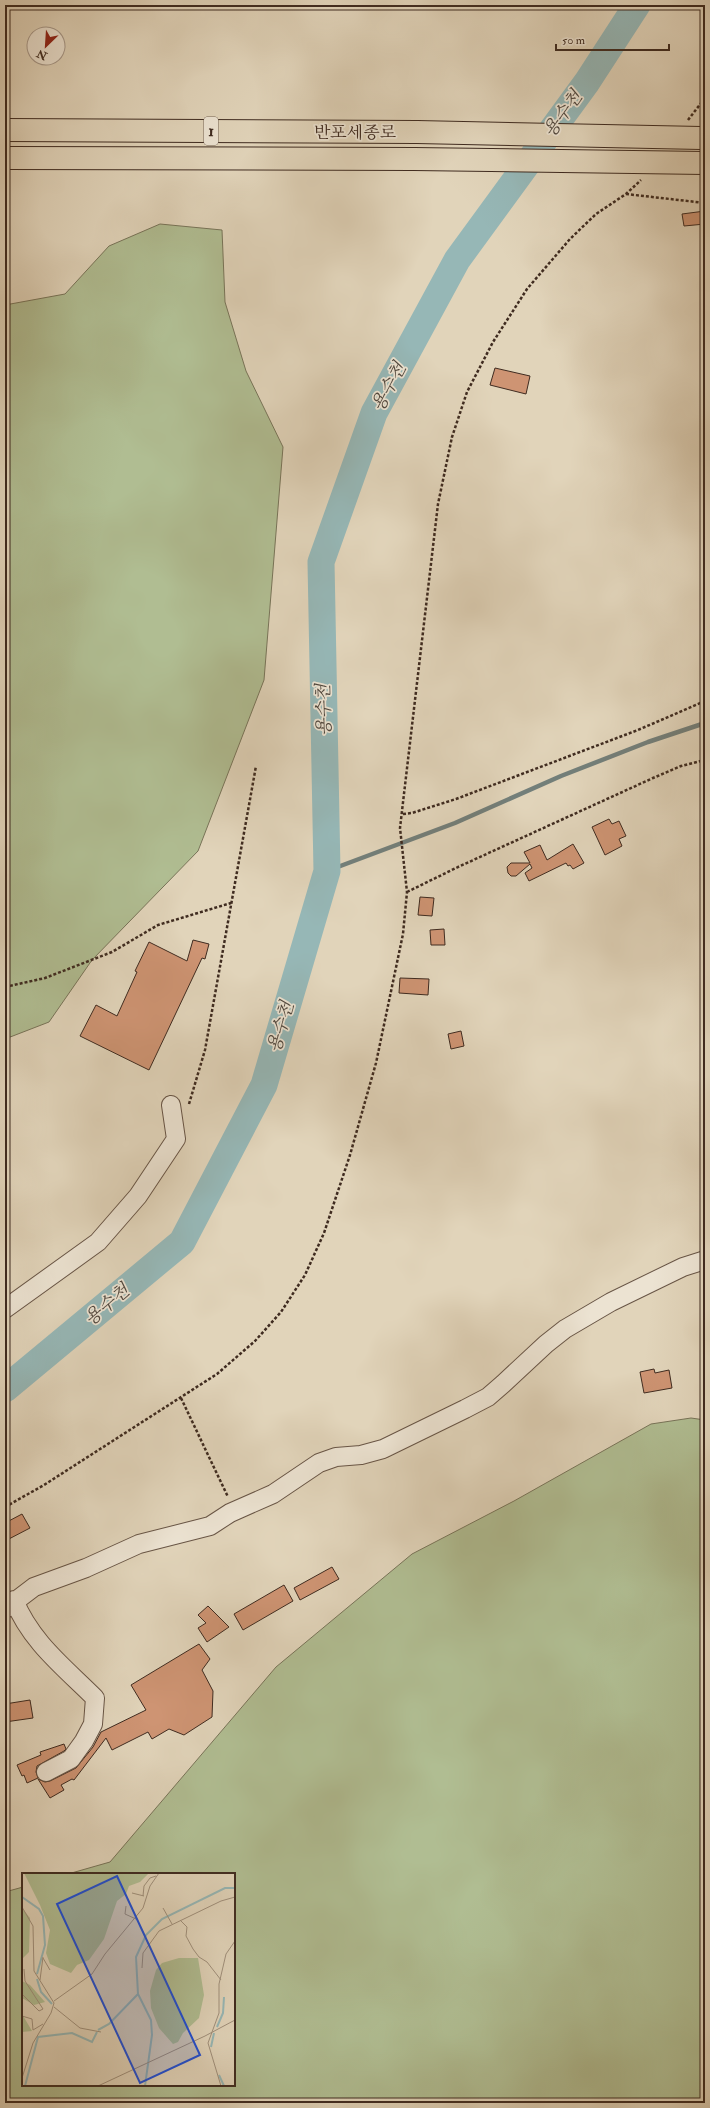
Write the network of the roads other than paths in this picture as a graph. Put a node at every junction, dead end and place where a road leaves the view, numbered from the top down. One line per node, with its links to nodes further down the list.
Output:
1 (5, 130): 2 (highway, 반포세종로 / 1, bridge)
2 (703, 138)
3 (5, 158): 4 (highway, 반포세종로 / 1, bridge)
4 (705, 163)
5 (179, 1107): 7 (street)
6 (705, 1260): 8 (street)
7 (5, 1309)
8 (10, 1605): 9 (street)
9 (46, 1772)

